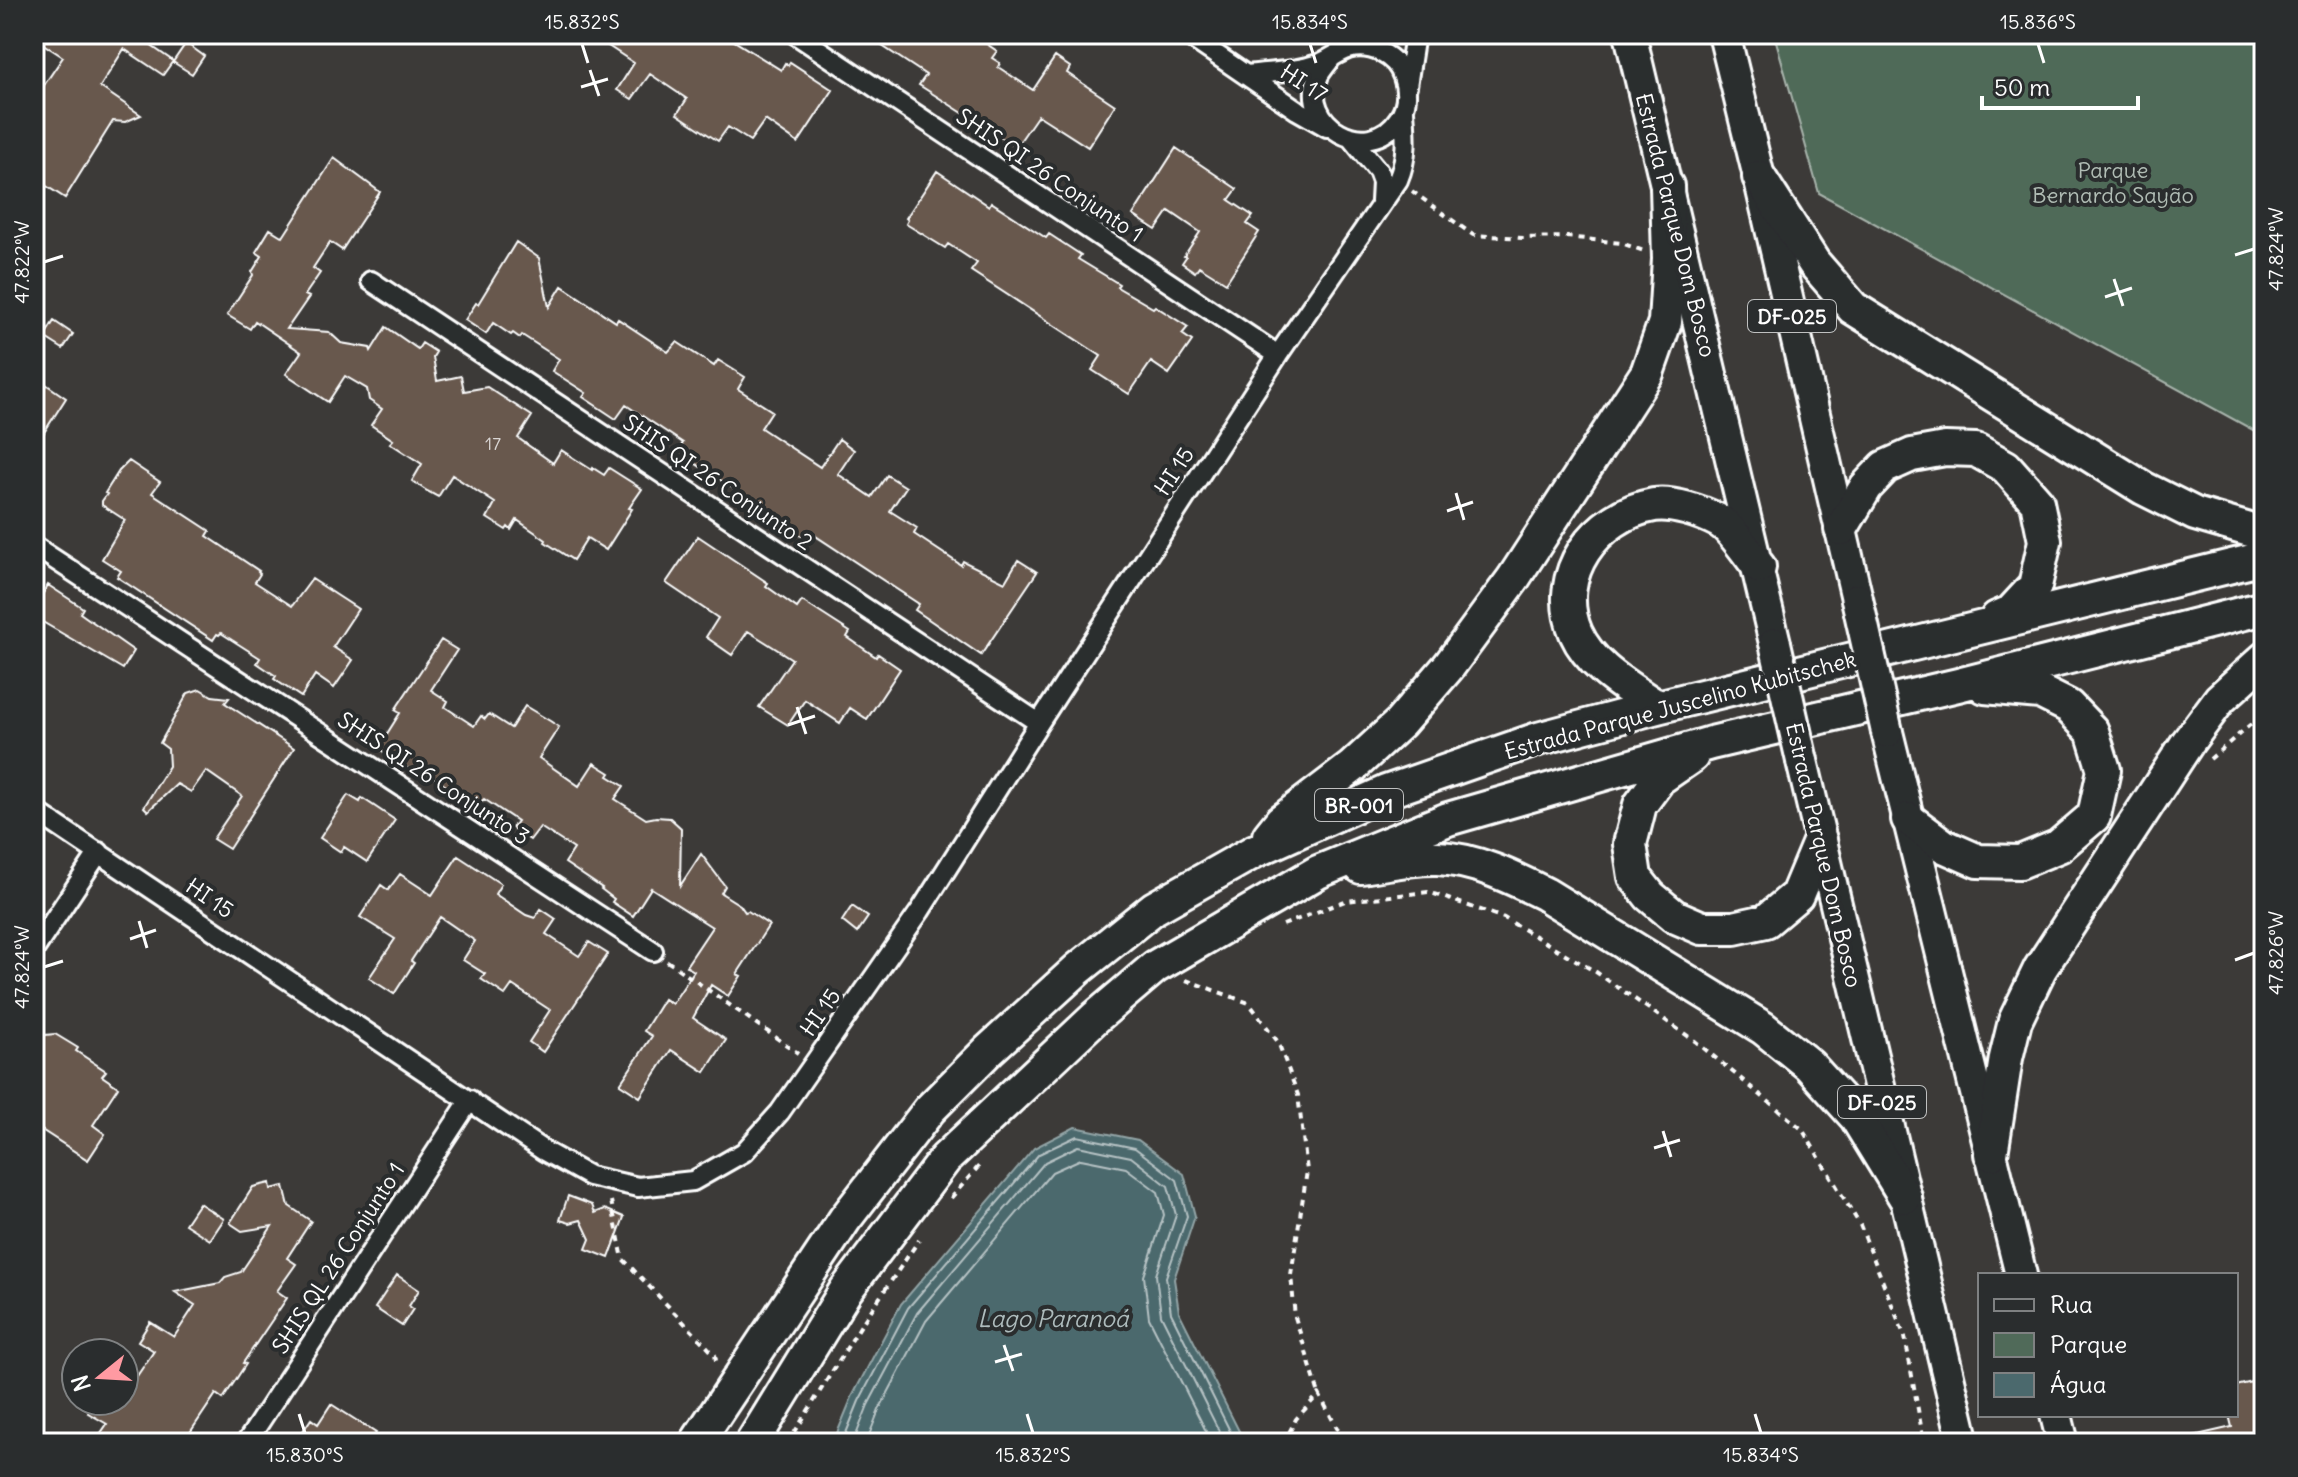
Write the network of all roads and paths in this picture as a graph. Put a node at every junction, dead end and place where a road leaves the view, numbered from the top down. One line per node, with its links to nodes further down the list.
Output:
1 (795, 34): 18 (street, SHIS QI 26 Conjunto 1)
2 (1186, 34): 8 (street, HI 17)
3 (1415, 34): 9 (street)
4 (1630, 34): 14 (main road, Estrada Parque Dom Bosco / DF-025)
5 (1724, 34): 12 (main road, DF-025)
6 (1356, 41): 7 (street); 9 (street)
7 (1330, 60): 8 (street, HI 17); 11 (street)
8 (1248, 75): 11 (street, HI 17)
9 (1407, 88): 10 (street)
10 (1404, 111): 11 (street); 13 (street, HI 15)
11 (1343, 135): 15 (street)
12 (1759, 177): 19 (main road, DF-025); 20 (highway)
13 (1398, 180): 15 (street, HI 15); 16 (path)
14 (1667, 186): 16 (highway); 23 (main road, Estrada Parque Dom Bosco / DF-025)
15 (1381, 201): 18 (street, HI 15)
16 (1669, 259): 34 (highway)
17 (371, 281): 29 (street, SHIS QI 26 Conjunto 2)
18 (1278, 355): 29 (street, HI 15)
19 (1841, 529): 25 (highway); 32 (main road, DF-025, bridge)
20 (2264, 532)
21 (34, 546): 39 (street, SHIS QI 26 Conjunto 3)
22 (2264, 558): 25 (highway, Estrada Parque Juscelino Kubitschek / BR-001)
23 (1759, 567): 28 (highway); 33 (main road, Estrada Parque Dom Bosco / DF-025, bridge)
24 (2264, 608): 27 (highway, Estrada Parque Juscelino Kubitschek / BR-001)
25 (1961, 633): 28 (highway, Estrada Parque Juscelino Kubitschek / BR-001)
26 (2264, 659): 43 (highway)
27 (1958, 685): 30 (highway, Estrada Parque Juscelino Kubitschek / BR-001); 32 (highway)
28 (1657, 707): 34 (highway, Estrada Parque Juscelino Kubitschek / BR-001)
29 (1039, 723): 45 (street, HI 15)
30 (1711, 743): 33 (highway); 36 (highway, Estrada Parque Juscelino Kubitschek / BR-001)
31 (34, 810): 35 (street, HI 15)
32 (1908, 819): 43 (main road, DF-025)
33 (1820, 840): 46 (main road, Estrada Parque Dom Bosco / DF-025)
34 (1255, 851): 54 (highway, Estrada Parque Juscelino Kubitschek / BR-001)
35 (99, 852): 38 (street); 42 (street, HI 15)
36 (1318, 872): 46 (highway); 55 (highway, Estrada Parque Juscelino Kubitschek / BR-001)
37 (1274, 929): 59 (path)
38 (34, 950)
39 (653, 951): 41 (path)
40 (1197, 970): 51 (path)
41 (803, 1056)
42 (470, 1100): 45 (street, HI 15); 53 (street, SHIS QL 26 Conjunto 1)
43 (1991, 1154): 49 (main road, DF-025)
44 (979, 1165): 47 (path)
45 (638, 1187): 50 (path)
46 (1905, 1197): 60 (main road, Estrada Parque Dom Bosco / DF-025)
47 (949, 1200)
48 (922, 1237): 56 (path)
49 (2021, 1273)
50 (717, 1368)
51 (1319, 1394): 57 (path); 58 (path)
52 (2056, 1417): 61 (main road)
53 (246, 1443)
54 (696, 1443)
55 (752, 1443)
56 (788, 1443)
57 (1284, 1443)
58 (1352, 1443)
59 (1924, 1443)
60 (1964, 1443)
61 (2063, 1443)

